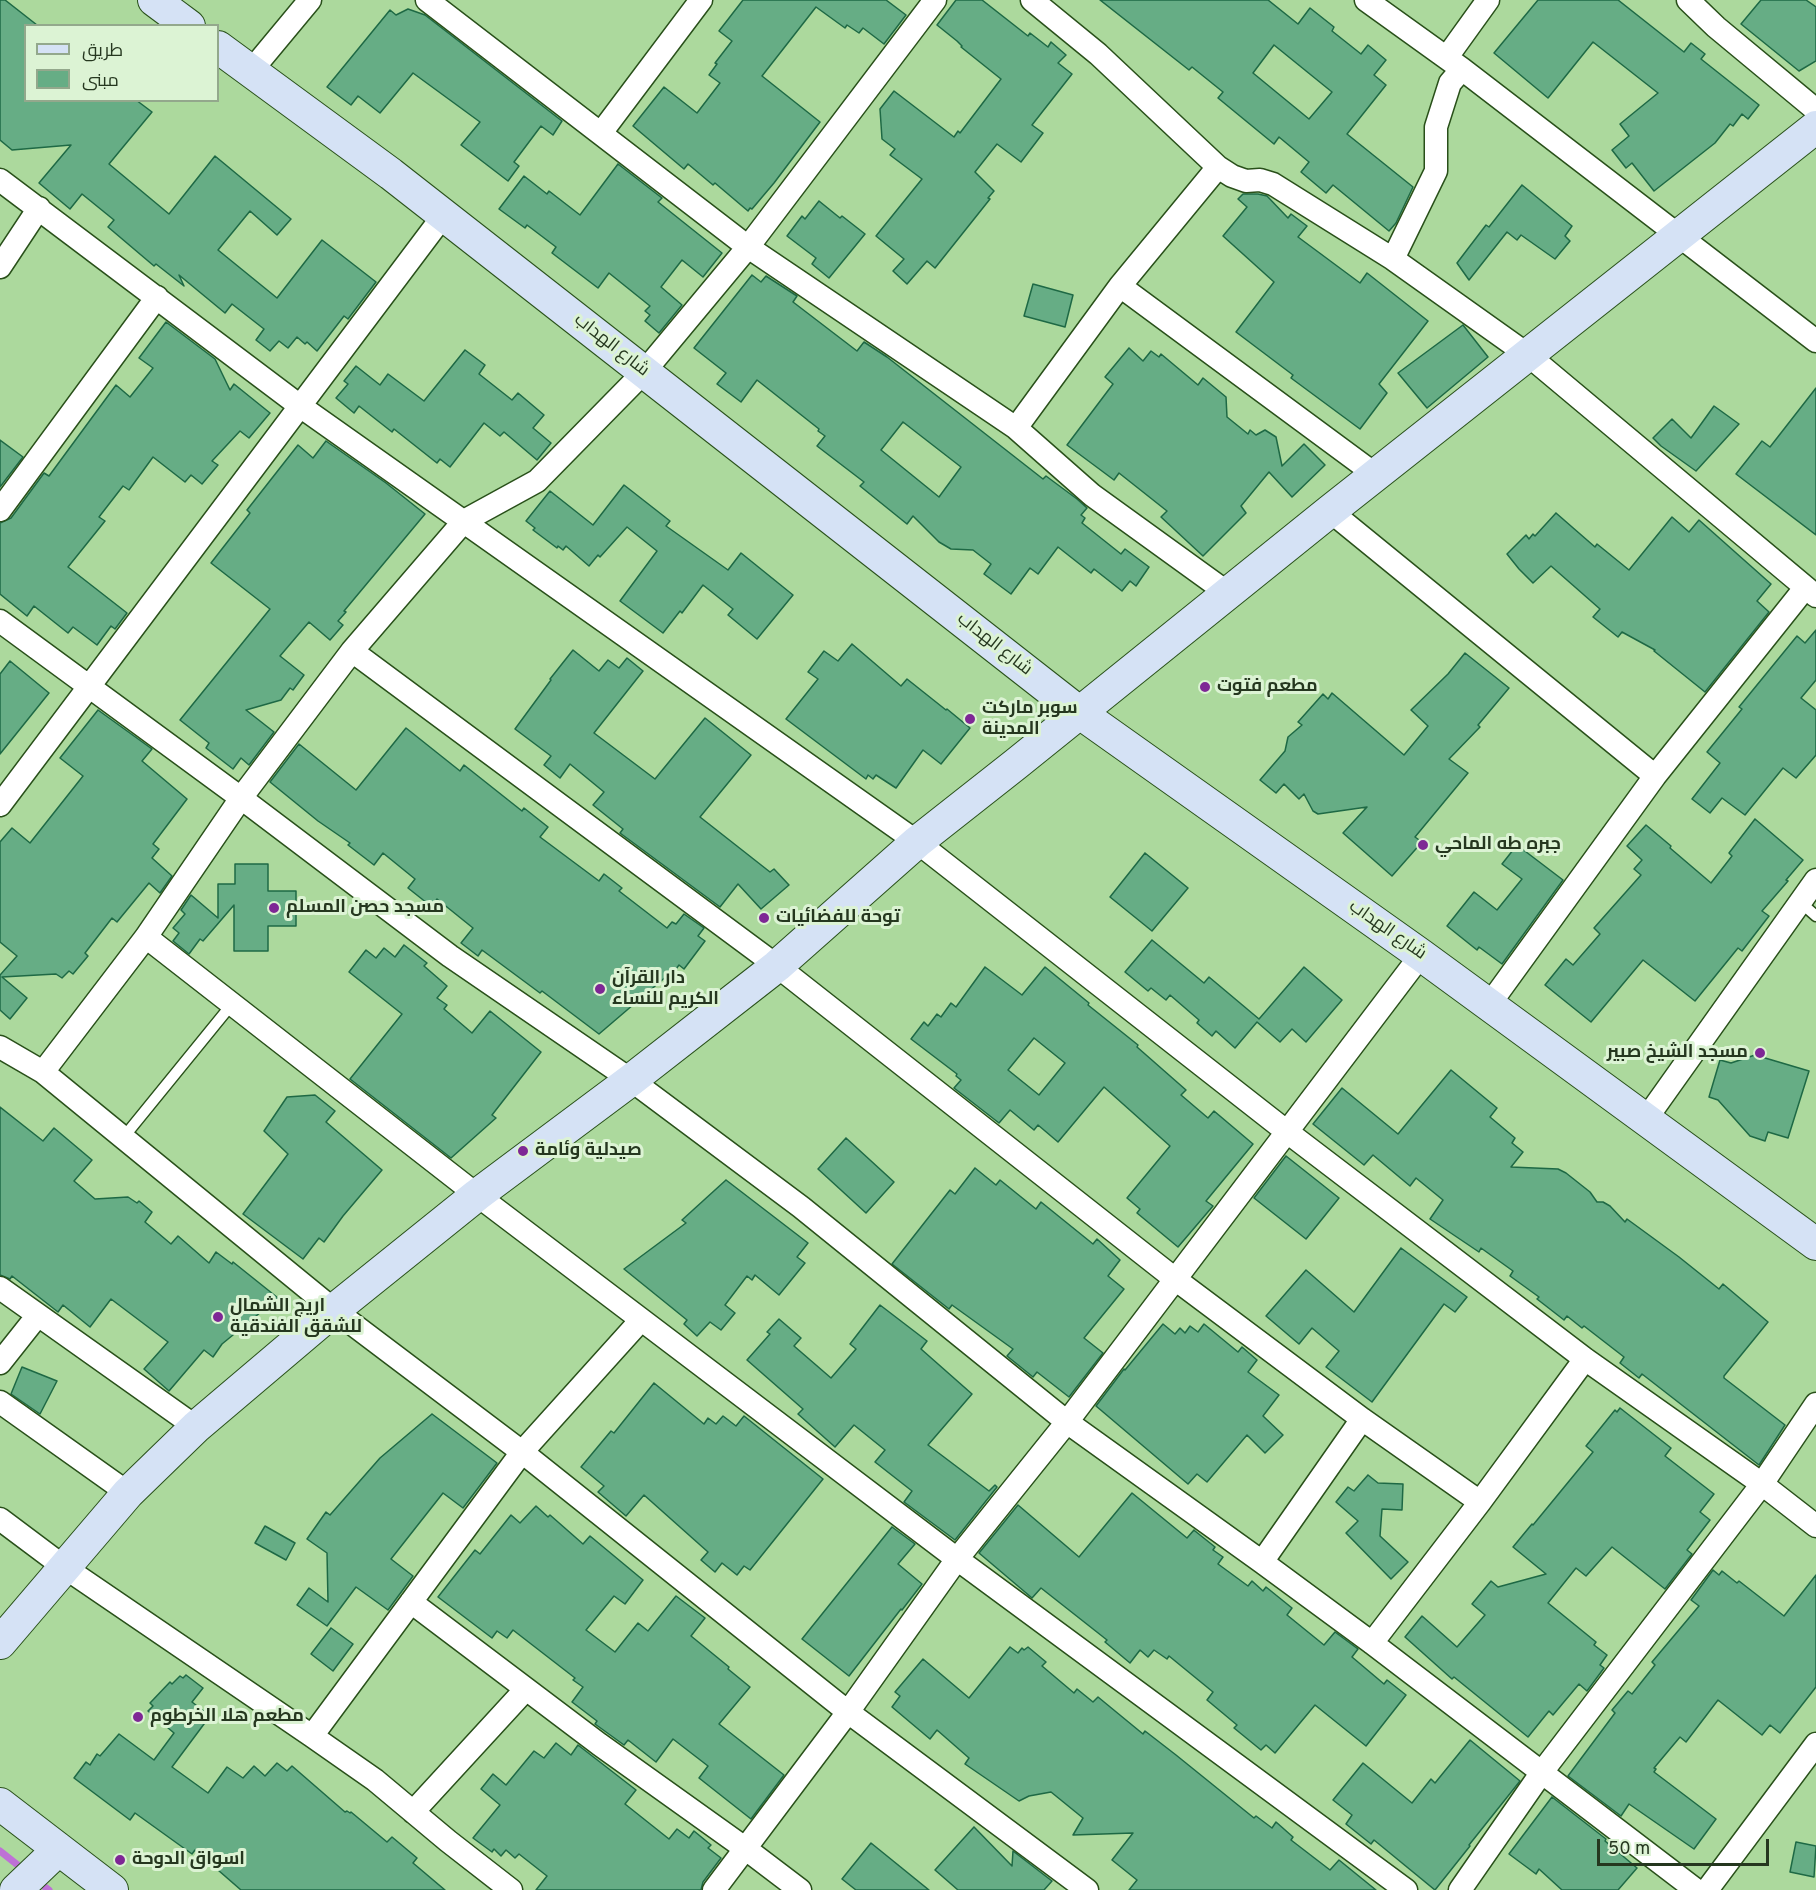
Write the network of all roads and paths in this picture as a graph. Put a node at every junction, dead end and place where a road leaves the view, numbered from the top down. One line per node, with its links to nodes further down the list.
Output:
1 (154, 0): 10 (street)
2 (310, 0): 13 (street)
3 (427, 0): 16 (street)
4 (701, 0): 16 (street)
5 (935, 0): 22 (street)
6 (1032, 0): 17 (street)
7 (1366, 0): 12 (street)
8 (1488, 0): 12 (street)
9 (1688, 0): 14 (street)
10 (186, 24)
11 (219, 48): 13 (street, شارع الهداب)
12 (1455, 63): 21 (street); 23 (street)
13 (251, 71): 20 (street, شارع الهداب)
14 (1816, 110)
15 (1816, 127): 21 (street)
16 (601, 133): 22 (street)
17 (1218, 167): 23 (street); 25 (street)
18 (0, 180): 19 (street)
19 (39, 208): 24 (street); 26 (street)
20 (443, 216): 29 (street, شارع الهداب); 30 (street)
21 (1680, 236): 27 (street); 28 (street)
22 (748, 248): 29 (street); 31 (street)
23 (1393, 259): 28 (street)
24 (0, 267)
25 (1120, 286): 31 (street); 32 (street)
26 (157, 297): 30 (street); 33 (street)
27 (1816, 341)
28 (1528, 354): 32 (street); 36 (street)
29 (644, 372): 35 (street); 41 (street, شارع الهداب)
30 (300, 406): 35 (street); 40 (street)
31 (1016, 428): 37 (street)
32 (1376, 476): 34 (street)
33 (0, 510)
34 (1330, 511): 37 (street); 42 (street)
35 (464, 521): 39 (street); 45 (street)
36 (1811, 592): 42 (street)
37 (1229, 594): 41 (street)
38 (0, 621): 40 (street)
39 (352, 651): 43 (street); 50 (street)
40 (89, 687): 43 (street); 44 (street)
41 (1080, 713): 45 (street); 49 (street, شارع الهداب)
42 (1655, 776): 52 (street)
43 (241, 798): 48 (street); 55 (street)
44 (0, 805)
45 (917, 842): 50 (street); 57 (street)
46 (1816, 880): 47 (street)
47 (1808, 909): 56 (street)
48 (146, 937): 51 (street); 54 (street)
49 (1421, 955): 52 (street, شارع الهداب); 57 (street)
50 (777, 966): 55 (street); 61 (street)
51 (232, 1004): 58 (lane); 59 (street)
52 (1489, 1005): 56 (street, شارع الهداب)
53 (0, 1047): 54 (street)
54 (43, 1072): 58 (street)
55 (631, 1080): 59 (street); 71 (street)
56 (1646, 1119): 60 (street, شارع الهداب)
57 (1286, 1131): 61 (street); 66 (street)
58 (123, 1138): 63 (street)
59 (477, 1195): 63 (street); 65 (street)
60 (1816, 1244)
61 (1174, 1279): 70 (street); 71 (street)
62 (0, 1288): 64 (street)
63 (334, 1311): 72 (street); 73 (street)
64 (39, 1315): 67 (street); 72 (street)
65 (642, 1320): 73 (street); 79 (street)
66 (1586, 1359): 74 (street); 76 (street)
67 (0, 1363)
68 (0, 1402): 75 (street)
69 (1816, 1404): 74 (street)
70 (1362, 1419): 76 (street); 80 (street)
71 (1067, 1422): 79 (street); 80 (street)
72 (196, 1427): 75 (street)
73 (522, 1452): 82 (street); 86 (street)
74 (1762, 1484): 78 (street); 89 (street)
75 (128, 1493): 81 (street)
76 (1480, 1502): 84 (street)
77 (0, 1519): 81 (street)
78 (1816, 1526)
79 (957, 1559): 86 (street); 100 (street)
80 (1262, 1562): 84 (street)
81 (64, 1567): 83 (street); 87 (street)
82 (411, 1602): 85 (street); 87 (street)
83 (0, 1643)
84 (1372, 1643): 89 (street)
85 (526, 1689): 91 (street); 92 (street)
86 (848, 1712): 92 (street); 99 (street)
87 (312, 1736): 91 (street)
88 (1812, 1758): 103 (street)
89 (1542, 1772): 101 (street); 102 (street)
90 (0, 1804): 93 (street)
91 (413, 1812): 96 (street)
92 (746, 1849): 97 (street); 98 (street)
93 (58, 1850): 94 (street); 95 (street)
94 (16, 1890)
95 (112, 1890)
96 (511, 1890)
97 (714, 1890)
98 (800, 1890)
99 (1086, 1890)
100 (1406, 1890)
101 (1460, 1890)
102 (1696, 1890)
103 (1707, 1890)

